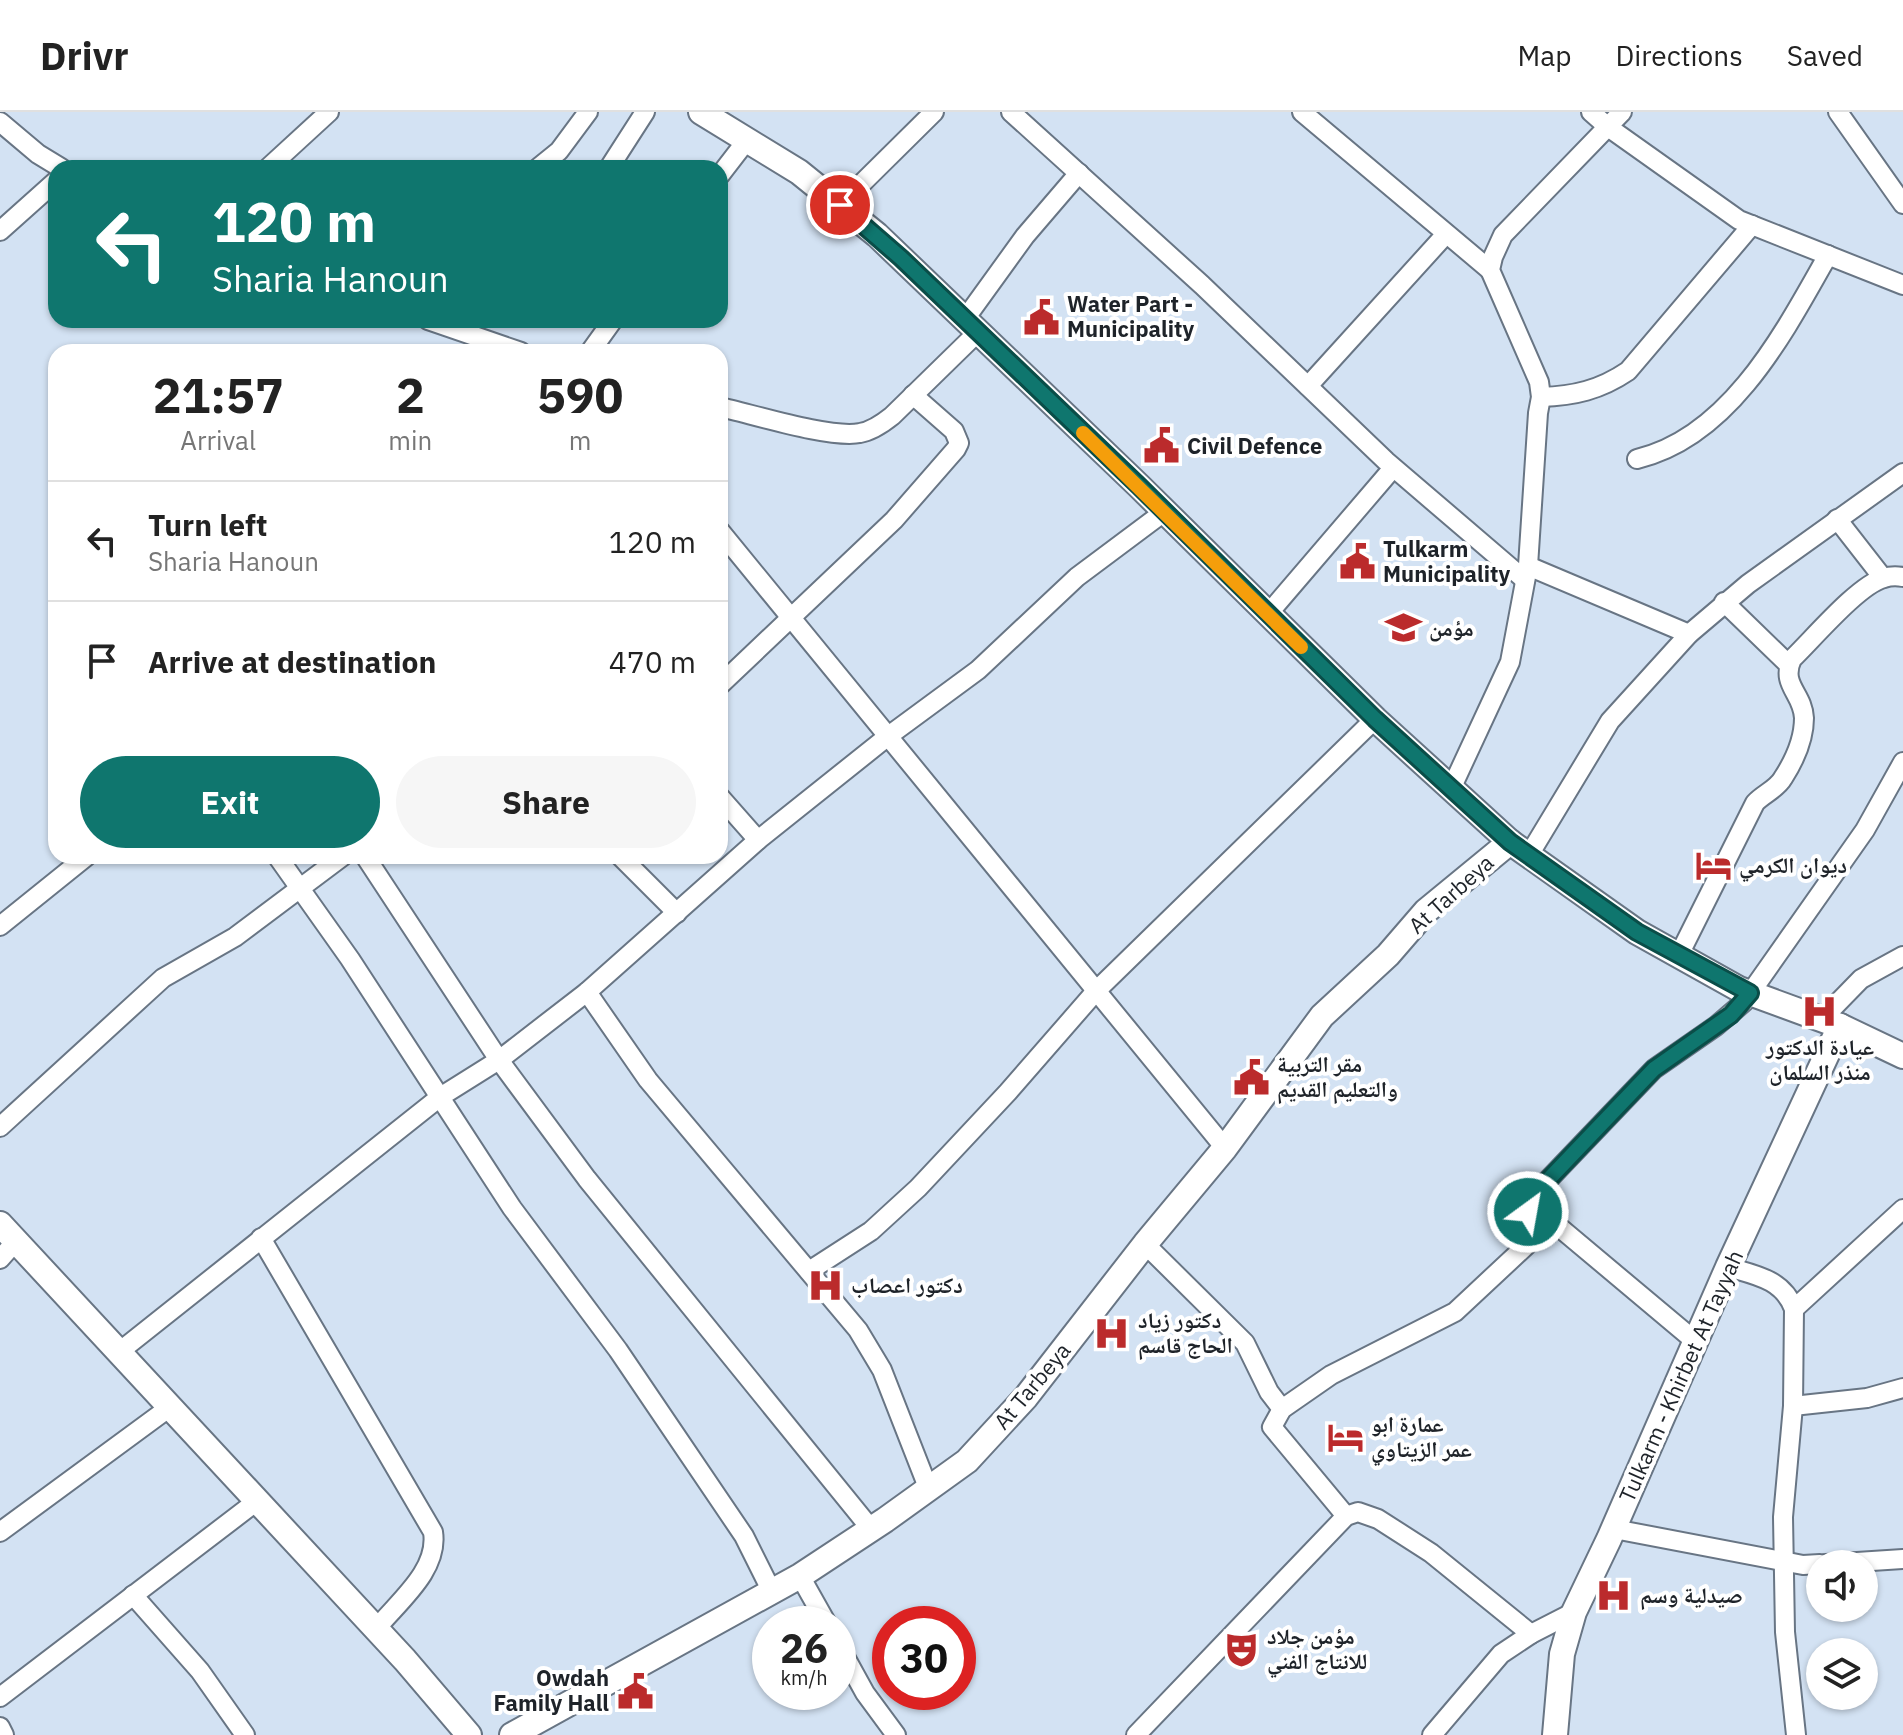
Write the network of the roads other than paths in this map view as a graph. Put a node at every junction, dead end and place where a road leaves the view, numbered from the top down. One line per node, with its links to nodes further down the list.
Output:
1 (329, 112): 15 (street)
2 (588, 112): 16 (street)
3 (645, 112): 17 (street)
4 (701, 112): 13 (street)
5 (934, 112): 22 (street)
6 (1011, 112): 19 (street)
7 (1302, 112): 25 (street)
8 (1591, 112): 12 (street)
9 (1622, 112): 12 (street)
10 (1838, 112): 21 (street)
11 (0, 122): 14 (street)
12 (1608, 127): 23 (street); 27 (street)
13 (747, 140): 18 (street); 22 (street)
14 (48, 160)
15 (277, 160)
16 (548, 160)
17 (614, 160)
18 (728, 165)
19 (1079, 173): 29 (street); 32 (street)
20 (48, 188): 24 (street)
21 (1903, 204)
22 (840, 205): 29 (street)
23 (1752, 225): 26 (street); 34 (street)
24 (0, 231)
25 (1446, 234): 27 (street); 32 (street)
26 (1828, 255): 28 (street); 36 (street)
27 (1490, 270): 34 (street)
28 (1903, 285)
29 (971, 326): 33 (street); 39 (street)
30 (443, 328): 31 (street)
31 (474, 344)
32 (1308, 386): 37 (street)
33 (913, 395): 35 (street); 47 (street)
34 (1541, 397): 42 (street)
35 (728, 411)
36 (1637, 459)
37 (1393, 468): 42 (street); 46 (street)
38 (1903, 473): 40 (street)
39 (1164, 512): 46 (street); 52 (street)
40 (1837, 519): 44 (street); 45 (street)
41 (728, 541): 47 (street)
42 (1527, 573): 48 (street); 54 (street)
43 (1903, 577): 44 (street)
44 (1883, 578): 49 (street)
45 (1724, 602): 48 (street); 49 (street)
46 (1268, 614): 51 (street)
47 (791, 619): 50 (street); 52 (street)
48 (1689, 634): 57 (street)
49 (1789, 665): 66 (street)
50 (728, 678)
51 (1375, 719): 54 (street); 68 (street)
52 (887, 737): 56 (street); 68 (street)
53 (1903, 762): 70 (street)
54 (1451, 789): 57 (street)
55 (728, 806): 56 (street)
56 (758, 840): 64 (street)
57 (1520, 849): 66 (street); 76 (street, At Tarbeya)
58 (77, 864): 65 (street)
59 (283, 864): 63 (street)
60 (332, 864): 63 (street)
61 (370, 864): 73 (street)
62 (628, 864): 64 (street)
63 (300, 888): 74 (street); 75 (street)
64 (677, 913): 69 (street)
65 (0, 926)
66 (1679, 955): 70 (street)
67 (1903, 956): 71 (street)
68 (1096, 991): 76 (street); 83 (street)
69 (587, 992): 73 (street); 83 (street)
70 (1750, 993): 71 (street); 77 (street)
71 (1831, 1022): 72 (street); 82 (street, Tulkarm - Khirbet At Tayyah)
72 (1903, 1056)
73 (499, 1060): 74 (street); 94 (street)
74 (440, 1097): 79 (street); 102 (street)
75 (0, 1127)
76 (1225, 1148): 81 (street, At Tarbeya)
77 (1528, 1201): 85 (street); 90 (street)
78 (1903, 1209): 84 (street)
79 (261, 1238): 86 (street); 106 (street)
80 (5, 1241): 86 (street)
81 (1145, 1244): 90 (street); 91 (street, At Tarbeya)
82 (1728, 1267): 84 (street); 85 (street, Tulkarm - Khirbet At Tayyah)
83 (809, 1271): 91 (street)
84 (1796, 1302): 88 (street)
85 (1695, 1341): 95 (street, Tulkarm - Khirbet At Tayyah)
86 (119, 1352): 89 (street)
87 (1903, 1388): 88 (street)
88 (1793, 1406): 99 (street)
89 (170, 1407): 92 (street); 96 (street)
90 (1282, 1409): 93 (street)
91 (929, 1490): 94 (street, At Tarbeya)
92 (257, 1501): 103 (street); 106 (street)
93 (1346, 1516): 107 (street); 116 (street)
94 (871, 1529): 101 (street, At Tarbeya)
95 (1614, 1529): 99 (street); 105 (street, Tulkarm - Khirbet At Tayyah)
96 (0, 1532)
97 (1903, 1559): 98 (street)
98 (1878, 1561)
99 (1784, 1562): 100 (street); 119 (street)
100 (1806, 1565)
101 (800, 1576): 102 (street, At Tarbeya); 104 (street)
102 (772, 1592): 114 (street, At Tarbeya)
103 (133, 1595): 109 (street); 112 (street)
104 (817, 1606)
105 (1574, 1612): 107 (street); 118 (street, Tulkarm - Khirbet At Tayyah)
106 (376, 1629): 113 (street)
107 (1531, 1634): 117 (street)
108 (856, 1677): 115 (street)
109 (0, 1697)
110 (0, 1727): 111 (street)
111 (4, 1735)
112 (245, 1735)
113 (469, 1735)
114 (512, 1735)
115 (896, 1735)
116 (1136, 1735)
117 (1432, 1735)
118 (1555, 1735)
119 (1796, 1735)

